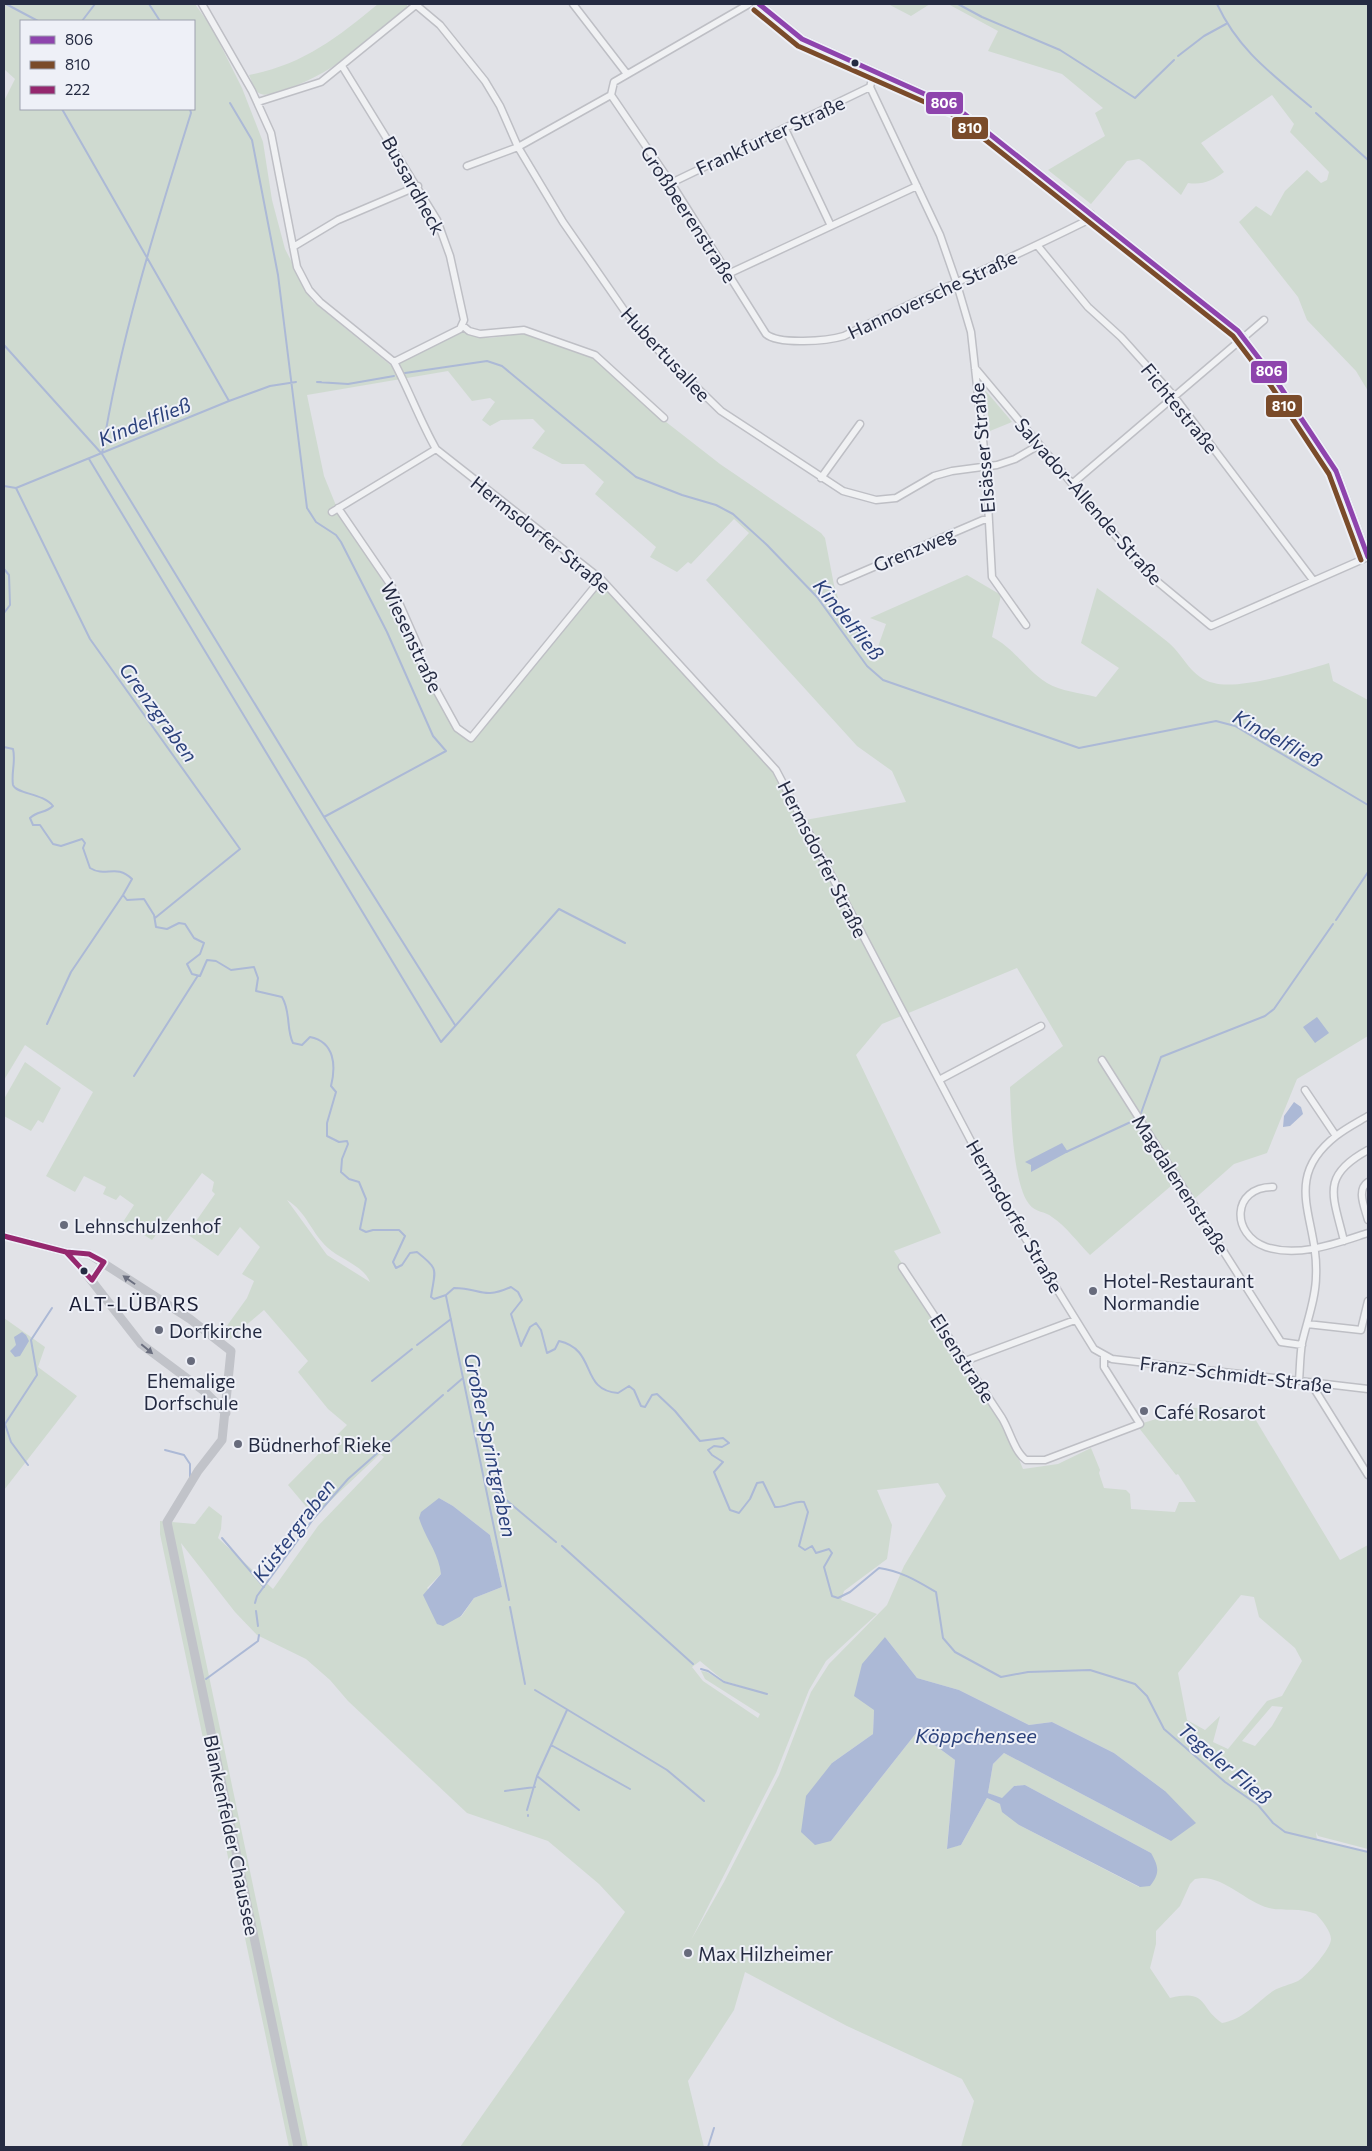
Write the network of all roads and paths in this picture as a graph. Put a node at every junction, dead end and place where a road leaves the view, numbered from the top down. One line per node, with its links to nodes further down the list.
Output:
1 (202, 4): 11 (street, Hermsdorfer Straße)
2 (416, 4): 6 (street); 13 (street, Hubertusallee)
3 (574, 4): 8 (street)
4 (749, 4): 8 (street)
5 (762, 4): 7 (street)
6 (342, 66): 11 (street); 16 (street, Bussardheck)
7 (874, 72): 9 (street); 18 (street)
8 (627, 74): 10 (street)
9 (870, 87): 12 (street, Frankfurter Straße); 17 (street, Elsässer Straße)
10 (611, 95): 13 (street); 15 (street, Großbeerenstraße)
11 (258, 102): 21 (street, Hermsdorfer Straße)
12 (785, 129): 15 (street, Frankfurter Straße); 19 (street)
13 (518, 147): 14 (street); 36 (street, Hubertusallee)
14 (467, 166)
15 (671, 183): 22 (street, Großbeerenstraße)
16 (418, 186): 21 (street); 25 (street, Bussardheck)
17 (917, 186): 19 (street); 23 (street, Elsässer Straße)
18 (1091, 214): 20 (street, Hannoversche Straße); 27 (street)
19 (831, 226): 22 (street)
20 (1037, 245): 23 (street, Hannoversche Straße); 30 (street, Fichtestraße)
21 (293, 247): 28 (street, Hermsdorfer Straße)
22 (728, 274): 26 (street, Großbeerenstraße)
23 (956, 280): 26 (street, Hannoversche Straße); 29 (street, Elsässer Straße)
24 (1264, 320): 27 (street)
25 (463, 326): 28 (street); 31 (street)
26 (766, 334)
27 (1244, 337): 30 (street); 39 (street)
28 (394, 362): 34 (street, Hermsdorfer Straße)
29 (975, 368): 33 (street, Salvador-Allende-Straße); 35 (street, Elsässer Straße)
30 (1173, 395): 37 (street); 41 (street, Fichtestraße)
31 (664, 418)
32 (860, 424): 36 (street)
33 (1039, 445): 35 (street, Hubertusallee); 37 (street, Salvador-Allende-Straße)
34 (436, 449): 40 (street, Hermsdorfer Straße); 40 (street, Wiesenstraße)
35 (986, 467): 36 (street, Hubertusallee); 38 (street, Elsässer Straße)
36 (821, 478)
37 (1073, 484): 41 (street, Salvador-Allende-Straße)
38 (988, 520): 42 (street, Grenzweg); 43 (street, Elsässer Straße)
39 (1368, 557): 41 (street)
40 (601, 579): 46 (street, Hermsdorfer Straße)
41 (1313, 580)
42 (841, 581)
43 (1026, 625)
44 (1041, 1026): 46 (street)
45 (1102, 1060): 65 (street, Magdalenenstraße)
46 (939, 1080): 63 (street, Hermsdorfer Straße)
47 (1305, 1090): 49 (street)
48 (1368, 1116): 49 (street)
49 (1336, 1136): 57 (street)
50 (1368, 1150): 56 (street)
51 (1368, 1182): 53 (street)
52 (1273, 1187): 57 (street)
53 (1368, 1220)
54 (1368, 1233): 56 (street)
55 (4, 1236): 58 (street)
56 (1344, 1240): 57 (street)
57 (1316, 1249): 64 (street)
58 (66, 1252): 59 (street); 61 (street)
59 (104, 1262): 61 (street); 71 (street, one-way to 59)
60 (902, 1267): 67 (street, Elsenstraße)
61 (92, 1280): 71 (street, one-way to 71)
62 (1368, 1301): 64 (street)
63 (1075, 1320): 66 (street, Hermsdorfer Straße); 67 (street)
64 (1307, 1324): 65 (street)
65 (1302, 1345): 68 (street)
66 (1104, 1356): 68 (street, Franz-Schmidt-Straße); 72 (street, Hermsdorfer Straße)
67 (966, 1361): 72 (street, Elsenstraße)
68 (1299, 1381): 69 (street, Franz-Schmidt-Straße)
69 (1316, 1383): 70 (street, Franz-Schmidt-Straße); 73 (street)
70 (1368, 1389)
71 (226, 1413): 74 (street, Blankenfelder Chaussee)
72 (1018, 1451)
73 (1368, 1475)
74 (298, 2147)

